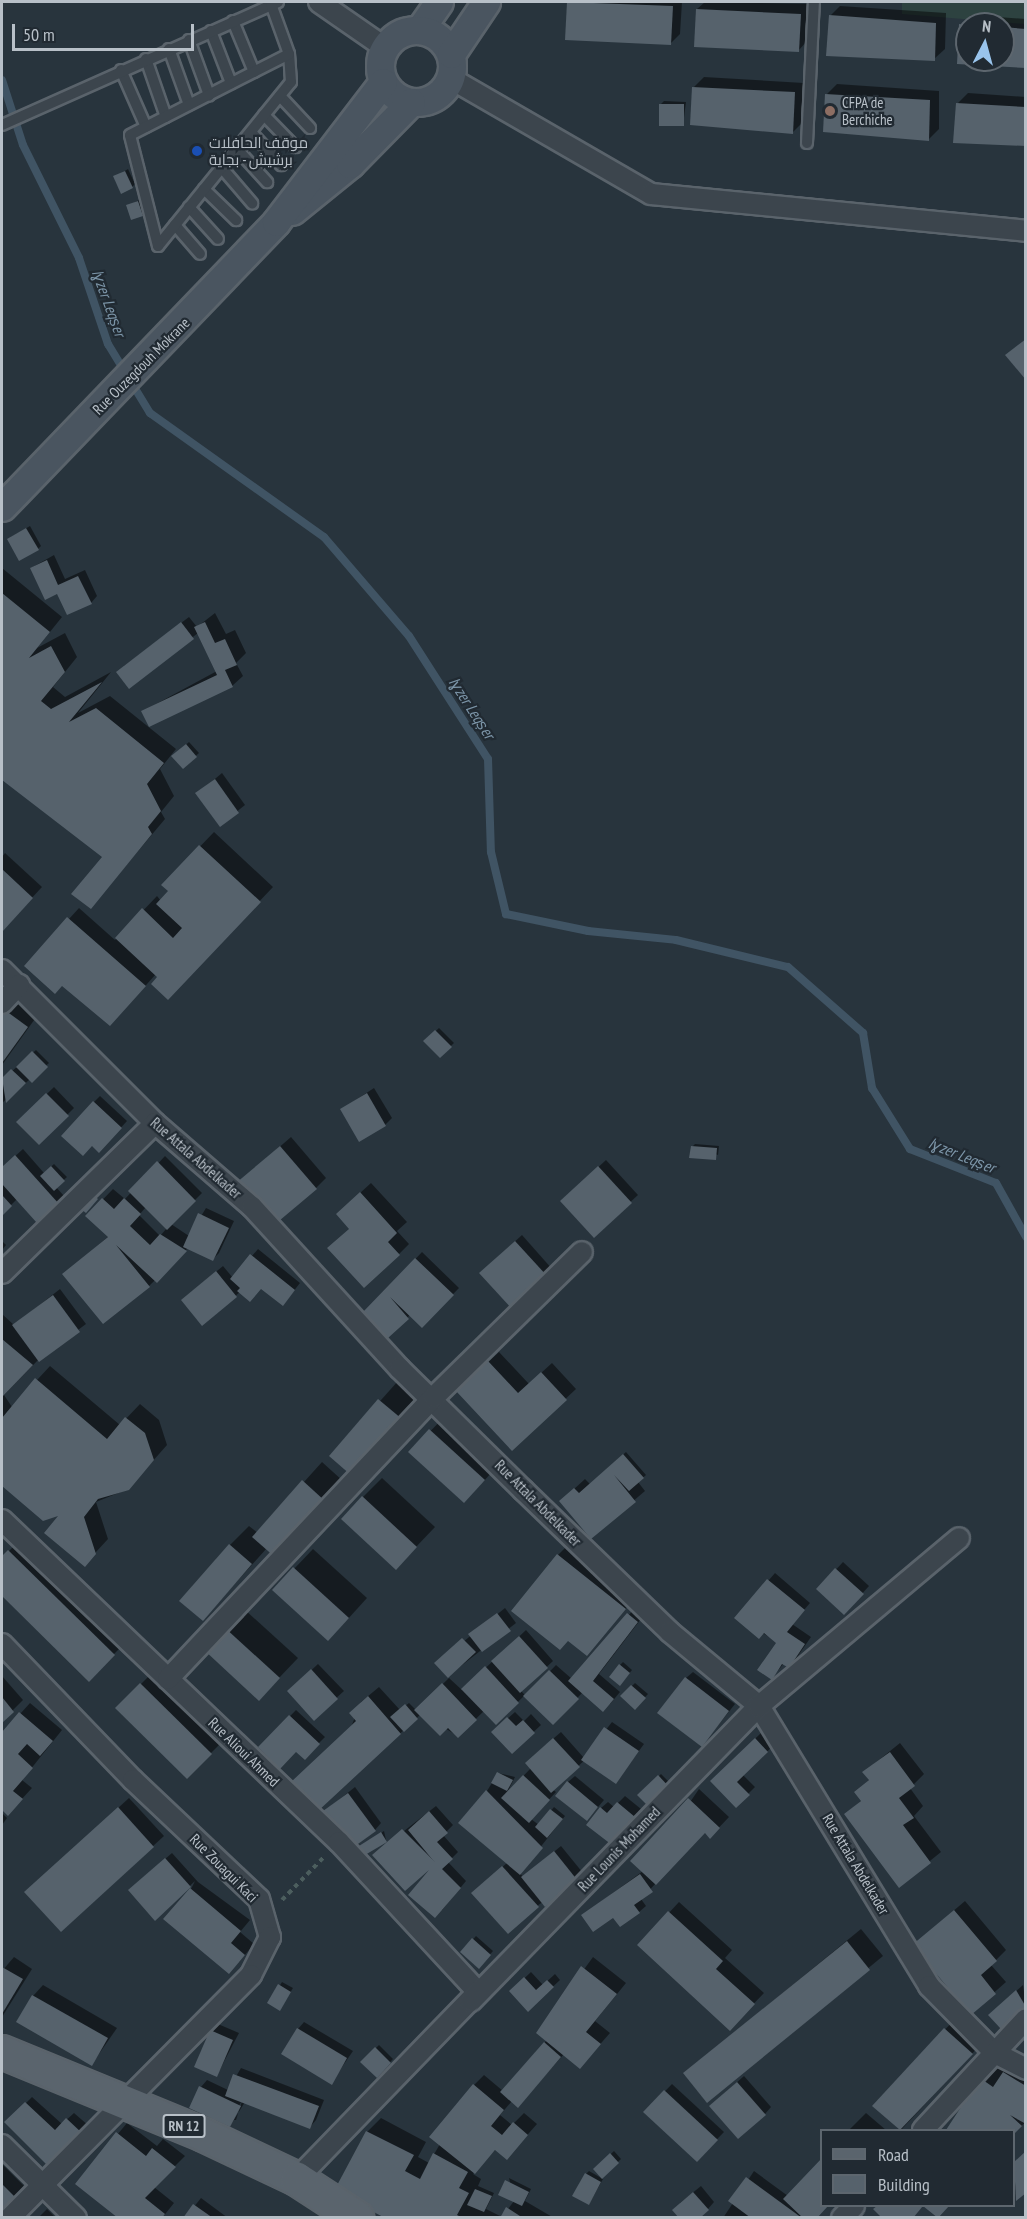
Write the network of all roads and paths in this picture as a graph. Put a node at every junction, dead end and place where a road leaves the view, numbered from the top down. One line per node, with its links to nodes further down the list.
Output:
1 (320, 2): 10 (street)
2 (439, 2): 7 (main road)
3 (486, 2): 14 (main road)
4 (814, 2): 29 (lane)
5 (274, 3): 6 (lane); 12 (lane)
6 (233, 21): 8 (lane); 16 (lane)
7 (420, 29): 10 (main road); 14 (main road)
8 (211, 31): 9 (lane); 18 (lane)
9 (189, 40): 11 (lane); 19 (lane)
10 (384, 47): 17 (main road)
11 (169, 49): 13 (lane); 22 (lane)
12 (289, 54): 16 (lane); 20 (lane)
13 (146, 59): 15 (lane); 24 (lane)
14 (451, 66): 21 (main road); 41 (street)
15 (121, 70): 25 (lane); 26 (lane)
16 (254, 72): 18 (lane)
17 (383, 82): 21 (main road); 39 (main road, Rue Ouzegdouh Mokrane)
18 (231, 83): 19 (lane)
19 (209, 95): 22 (lane)
20 (280, 96): 23 (lane); 27 (lane)
21 (411, 102): 39 (main road, Rue Ouzegdouh Mokrane)
22 (189, 105): 24 (lane)
23 (264, 115): 28 (lane); 30 (lane)
24 (166, 117): 26 (lane)
25 (2, 125)
26 (146, 127): 40 (lane)
27 (310, 128)
28 (251, 132): 31 (lane); 32 (lane)
29 (807, 143)
30 (295, 147)
31 (237, 148): 33 (lane); 34 (lane)
32 (281, 165)
33 (221, 168): 35 (lane); 36 (lane)
34 (267, 182)
35 (204, 189): 37 (lane); 38 (lane)
36 (252, 203)
37 (189, 207): 40 (lane); 42 (lane)
38 (236, 220)
39 (276, 222): 44 (main road, Rue Ouzegdouh Mokrane)
40 (175, 225): 43 (lane)
41 (1026, 231)
42 (218, 239)
43 (200, 254)
44 (2, 507)
45 (2, 970): 46 (street, Rue Attala Abdelkader)
46 (19, 985): 47 (street); 48 (street, Rue Attala Abdelkader)
47 (2, 1003)
48 (155, 1123): 50 (street); 51 (street, Rue Attala Abdelkader)
49 (582, 1252): 51 (street)
50 (2, 1273)
51 (434, 1397): 55 (street); 56 (street, Rue Attala Abdelkader)
52 (2, 1520): 55 (street, Rue Alioui Ahmed)
53 (959, 1538): 56 (street, Rue Lounis Mohamed)
54 (2, 1644): 58 (street, Rue Zouagui Kaci)
55 (168, 1679): 57 (street, Rue Alioui Ahmed)
56 (759, 1706): 61 (street, Rue Attala Abdelkader); 66 (street, Rue Lounis Mohamed)
57 (339, 1842): 58 (path); 66 (street, Rue Alioui Ahmed)
58 (264, 1918): 63 (street, Rue Zouagui Kaci)
59 (1026, 2019): 61 (street)
60 (2, 2052): 63 (main road, RN 12)
61 (995, 2053): 62 (street, Rue Attala Abdelkader); 64 (street)
62 (1026, 2069)
63 (121, 2100): 66 (main road, RN 12); 67 (street, Rue Zouagui Kaci)
64 (924, 2129)
65 (2, 2145): 67 (street)
66 (301, 2175): 70 (main road, RN 12)
67 (40, 2184): 68 (street, Rue Zouagui Kaci); 69 (street)
68 (10, 2217)
69 (76, 2217)
70 (357, 2217)

